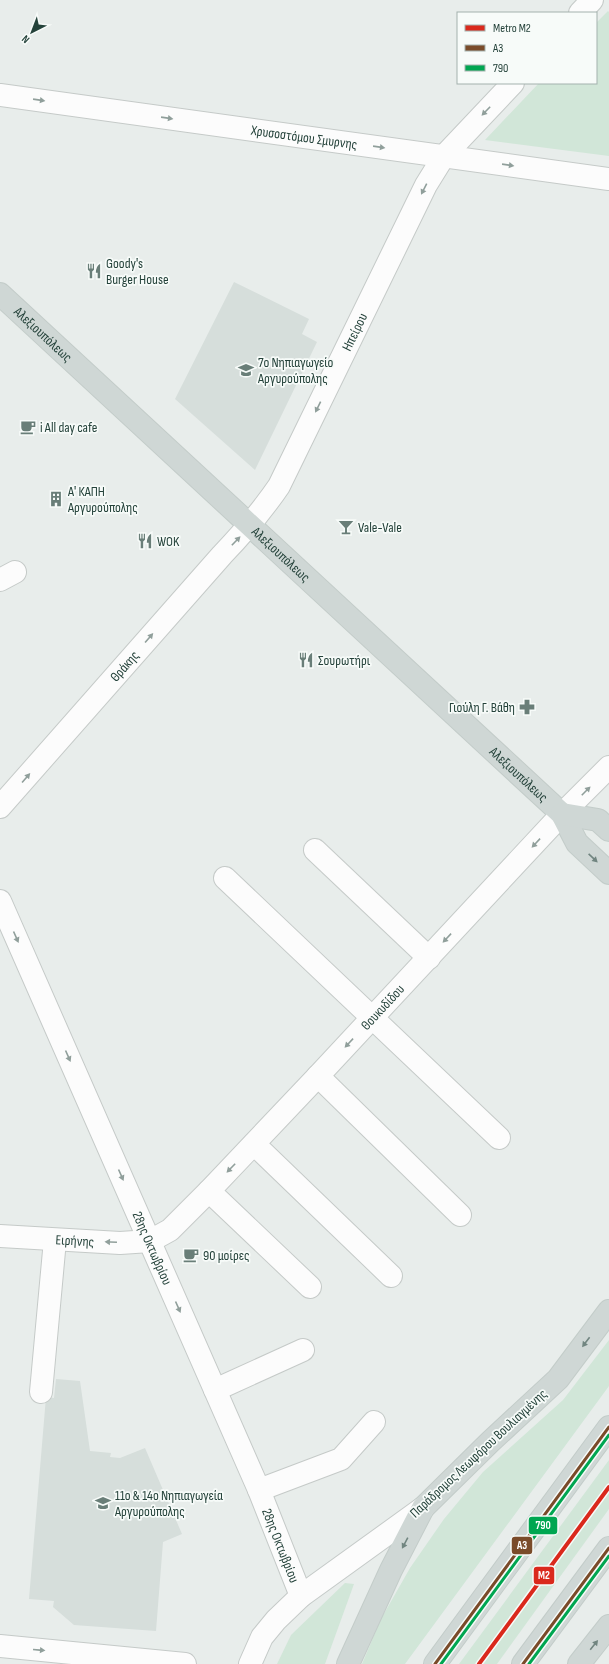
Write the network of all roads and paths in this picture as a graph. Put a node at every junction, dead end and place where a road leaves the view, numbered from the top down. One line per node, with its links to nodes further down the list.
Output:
1 (592, 0): 2 (street)
2 (581, 12)
3 (512, 84): 5 (street, Ηπείρου, one-way to 5)
4 (0, 95): 5 (street, Χρυσοστόμου Σμυρνης, one-way to 5)
5 (444, 156): 6 (street, Χρυσοστόμου Σμυρνης, one-way to 6); 8 (street, Ηπείρου, one-way to 8)
6 (609, 179)
7 (0, 294): 8 (main road, Αλεξιουπόλεως)
8 (250, 526): 10 (street, Θράκης, one-way to 8); 11 (main road, Αλεξιουπόλεως)
9 (609, 767): 11 (street, Θουκυδίδου, one-way to 9)
10 (0, 807)
11 (562, 814): 12 (main road); 14 (main road, Αλεξιουπόλεως, one-way to 14); 17 (street, Θουκυδίδου, one-way to 17)
12 (609, 830)
13 (315, 850): 17 (street)
14 (609, 873)
15 (225, 878): 18 (street)
16 (0, 901): 26 (street, 28ης Οκτωβρίου, one-way to 26)
17 (429, 958): 18 (street, Θουκυδίδου)
18 (373, 1018): 19 (street, Θουκυδίδου, one-way to 19); 20 (street)
19 (318, 1076): 21 (street, Θουκυδίδου); 23 (street)
20 (499, 1138)
21 (254, 1144): 22 (street, Θουκυδίδου, one-way to 22); 27 (street)
22 (210, 1191): 26 (street, Θουκυδίδου); 28 (street)
23 (460, 1215)
24 (0, 1236): 25 (street, Ειρήνης)
25 (55, 1240): 26 (street, Ειρήνης, one-way to 25); 32 (street)
26 (150, 1241): 31 (street, 28ης Οκτωβρίου, one-way to 31)
27 (392, 1276)
28 (310, 1287)
29 (609, 1311): 36 (main road, Παράδρομος Λεωφόρου Βουλιαγμένης, one-way to 36)
30 (303, 1350): 31 (street)
31 (215, 1390): 35 (street, 28ης Οκτωβρίου)
32 (41, 1392)
33 (374, 1422): 35 (street)
34 (609, 1426): 44 (main road)
35 (259, 1490): 38 (street, 28ης Οκτωβρίου)
36 (423, 1508): 38 (street, Παράδρομος Λεωφόρου Βουλιαγμένης); 43 (main road, one-way to 43)
37 (609, 1548): 45 (main road)
38 (301, 1596): 42 (street, Παράδρομος Λεωφόρου Βουλιαγμένης)
39 (609, 1626): 46 (main road, one-way to 39)
40 (0, 1646): 41 (street, one-way to 41)
41 (185, 1664)
42 (250, 1664)
43 (348, 1664)
44 (435, 1664)
45 (523, 1664)
46 (578, 1664)

